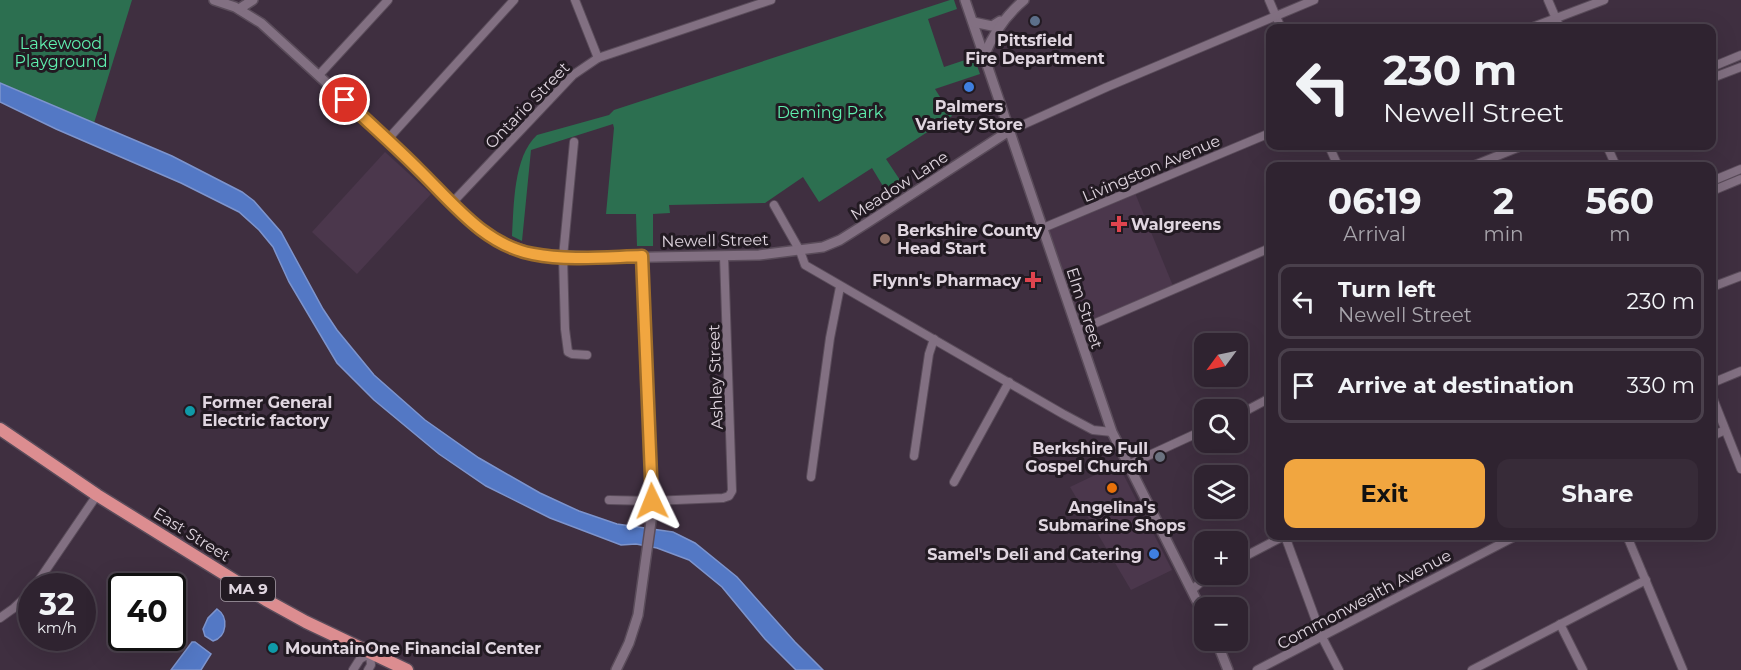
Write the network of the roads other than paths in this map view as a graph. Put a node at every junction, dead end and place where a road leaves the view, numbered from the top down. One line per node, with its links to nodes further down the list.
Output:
1 (253, 0): 13 (street)
2 (388, 0): 26 (street)
3 (514, 0): 30 (street)
4 (575, 0): 23 (street)
5 (771, 0): 23 (street, Ontario Street)
6 (965, 0): 17 (street, Elm Street)
7 (1024, 0): 14 (street)
8 (1269, 0): 15 (street)
9 (1314, 0): 15 (street)
10 (1548, 0): 16 (street)
11 (1604, 0): 16 (street)
12 (219, 1): 13 (street, Newell Street)
13 (239, 9): 26 (street, Newell Street)
14 (1007, 16): 17 (street); 22 (street)
15 (1276, 16): 18 (street); 28 (street)
16 (1556, 18): 19 (street); 20 (street)
17 (973, 22): 22 (street, Elm Street)
18 (1279, 24)
19 (1540, 24)
20 (1558, 24)
21 (1741, 55): 24 (street)
22 (984, 56): 28 (street, Elm Street)
23 (598, 58): 38 (street, Ontario Street)
24 (1716, 65)
25 (1741, 67): 27 (street)
26 (319, 75): 30 (street, Newell Street)
27 (1716, 76)
28 (1008, 130): 40 (street, Elm Street); 42 (street, Meadow Lane)
29 (1266, 135): 40 (street, Livingston Avenue)
30 (388, 140): 38 (street, Newell Street)
31 (574, 142): 45 (street)
32 (1512, 150): 33 (street)
33 (1482, 162)
34 (1741, 169): 35 (street)
35 (1716, 179)
36 (1741, 179): 37 (street)
37 (1716, 189)
38 (452, 203): 45 (street, Newell Street)
39 (774, 205): 42 (street)
40 (1043, 228): 49 (street, Elm Street)
41 (1266, 250): 49 (street)
42 (800, 252): 43 (street, Newell Street); 48 (street)
43 (724, 255): 44 (street, Newell Street); 70 (street, Ashley Street)
44 (642, 256): 45 (street, Newell Street); 70 (street)
45 (563, 257): 51 (street)
46 (1741, 276): 47 (street)
47 (1716, 285)
48 (840, 287): 50 (street); 66 (street)
49 (1077, 331): 60 (street, Elm Street)
50 (934, 339): 54 (street); 63 (street)
51 (587, 355)
52 (1741, 371): 53 (street)
53 (1716, 381)
54 (1009, 382): 60 (street); 67 (street)
55 (1266, 400): 57 (street)
56 (1716, 406): 59 (street)
57 (1248, 410)
58 (0, 429): 68 (highway, East Street / MA 9)
59 (1725, 430): 61 (street); 65 (street)
60 (1112, 432): 64 (street, Elm Street)
61 (1716, 434)
62 (1194, 435): 64 (street)
63 (914, 456)
64 (1128, 465): 79 (street, Elm Street)
65 (1741, 469)
66 (811, 477)
67 (954, 482)
68 (97, 495): 76 (street); 86 (highway, East Street / MA 9)
69 (609, 500): 70 (street)
70 (652, 501): 90 (street)
71 (1276, 540): 75 (street)
72 (1286, 540): 84 (street)
73 (1508, 540): 84 (street, Commonwealth Avenue)
74 (1629, 540): 77 (street)
75 (1248, 555)
76 (45, 573)
77 (1646, 580): 83 (street); 96 (street)
78 (1198, 585): 79 (street)
79 (1192, 590): 80 (street, Elm Street)
80 (1195, 597)
81 (18, 605): 82 (street)
82 (0, 618)
83 (1560, 624): 94 (street); 95 (street)
84 (1322, 637): 92 (street, Commonwealth Avenue); 93 (street)
85 (1220, 651): 91 (street)
86 (370, 653): 87 (street); 88 (street); 89 (highway, East Street / MA 9)
87 (353, 670)
88 (368, 670)
89 (407, 670)
90 (616, 670)
91 (1228, 670)
92 (1257, 670)
93 (1339, 670)
94 (1472, 670)
95 (1583, 670)
96 (1683, 670)

